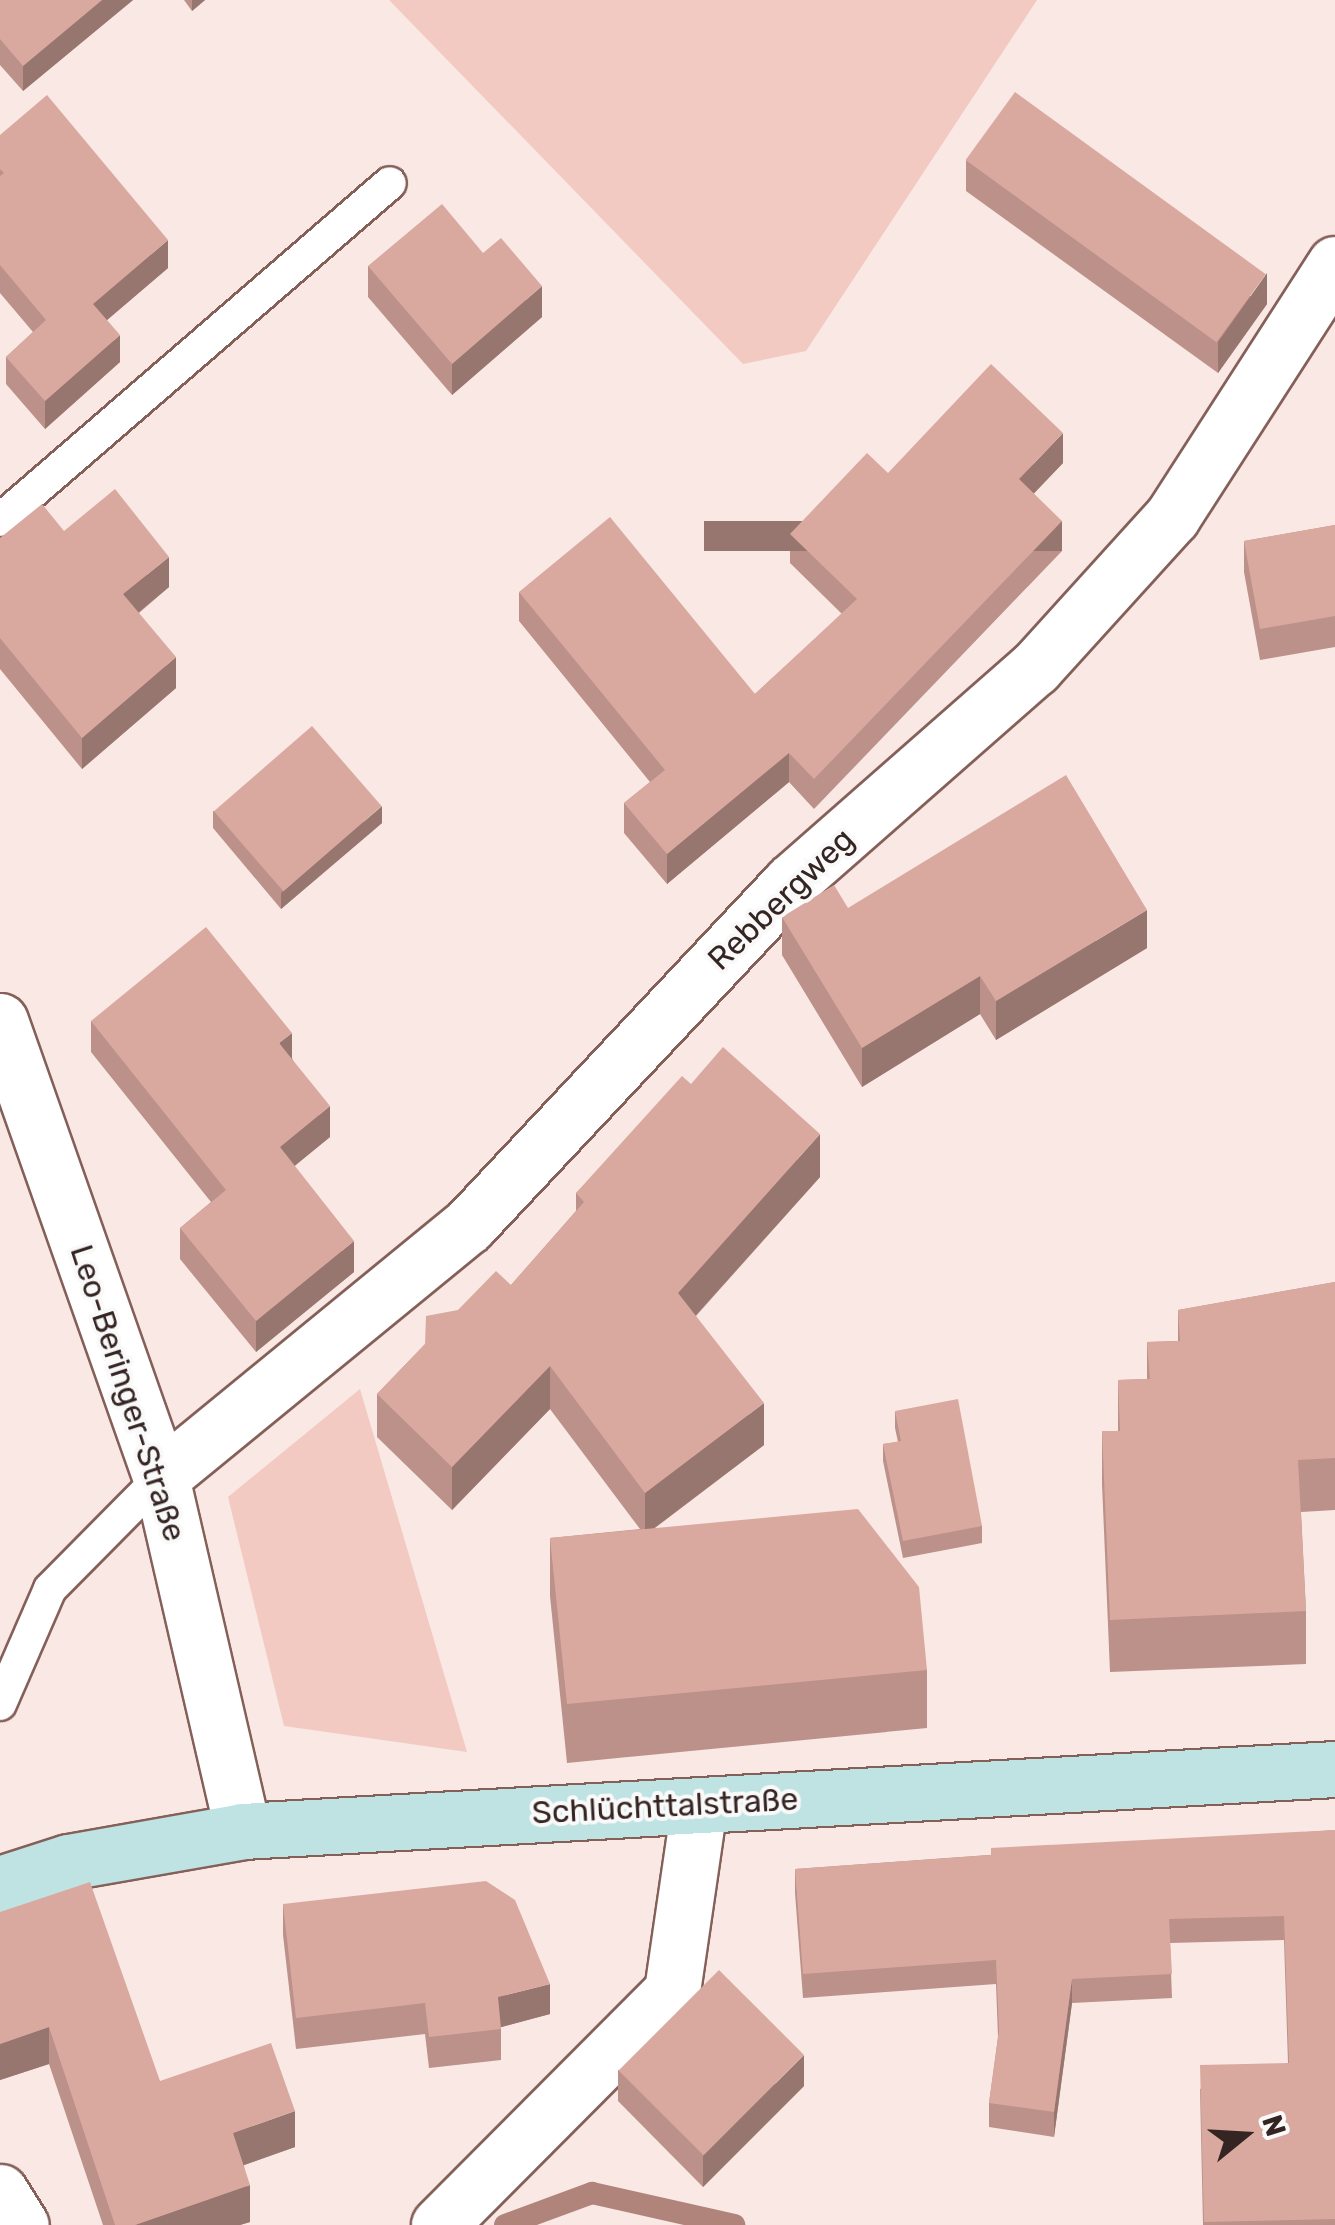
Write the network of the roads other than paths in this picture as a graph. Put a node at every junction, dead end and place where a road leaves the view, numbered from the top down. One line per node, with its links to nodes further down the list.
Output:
1 (390, 184): 3 (lane)
2 (1335, 264): 5 (street, Rebbergweg)
3 (0, 520)
4 (0, 1021): 5 (street, Leo-Beringer-Straße)
5 (161, 1477): 6 (lane); 9 (street, Leo-Beringer-Straße)
6 (0, 1704)
7 (1335, 1769): 8 (main road, Schlüchttalstraße)
8 (699, 1806): 9 (main road, Schlüchttalstraße); 13 (street)
9 (242, 1831): 10 (main road, Schlüchttalstraße)
10 (0, 1884)
11 (0, 2192): 12 (street)
12 (21, 2225)
13 (439, 2225)

